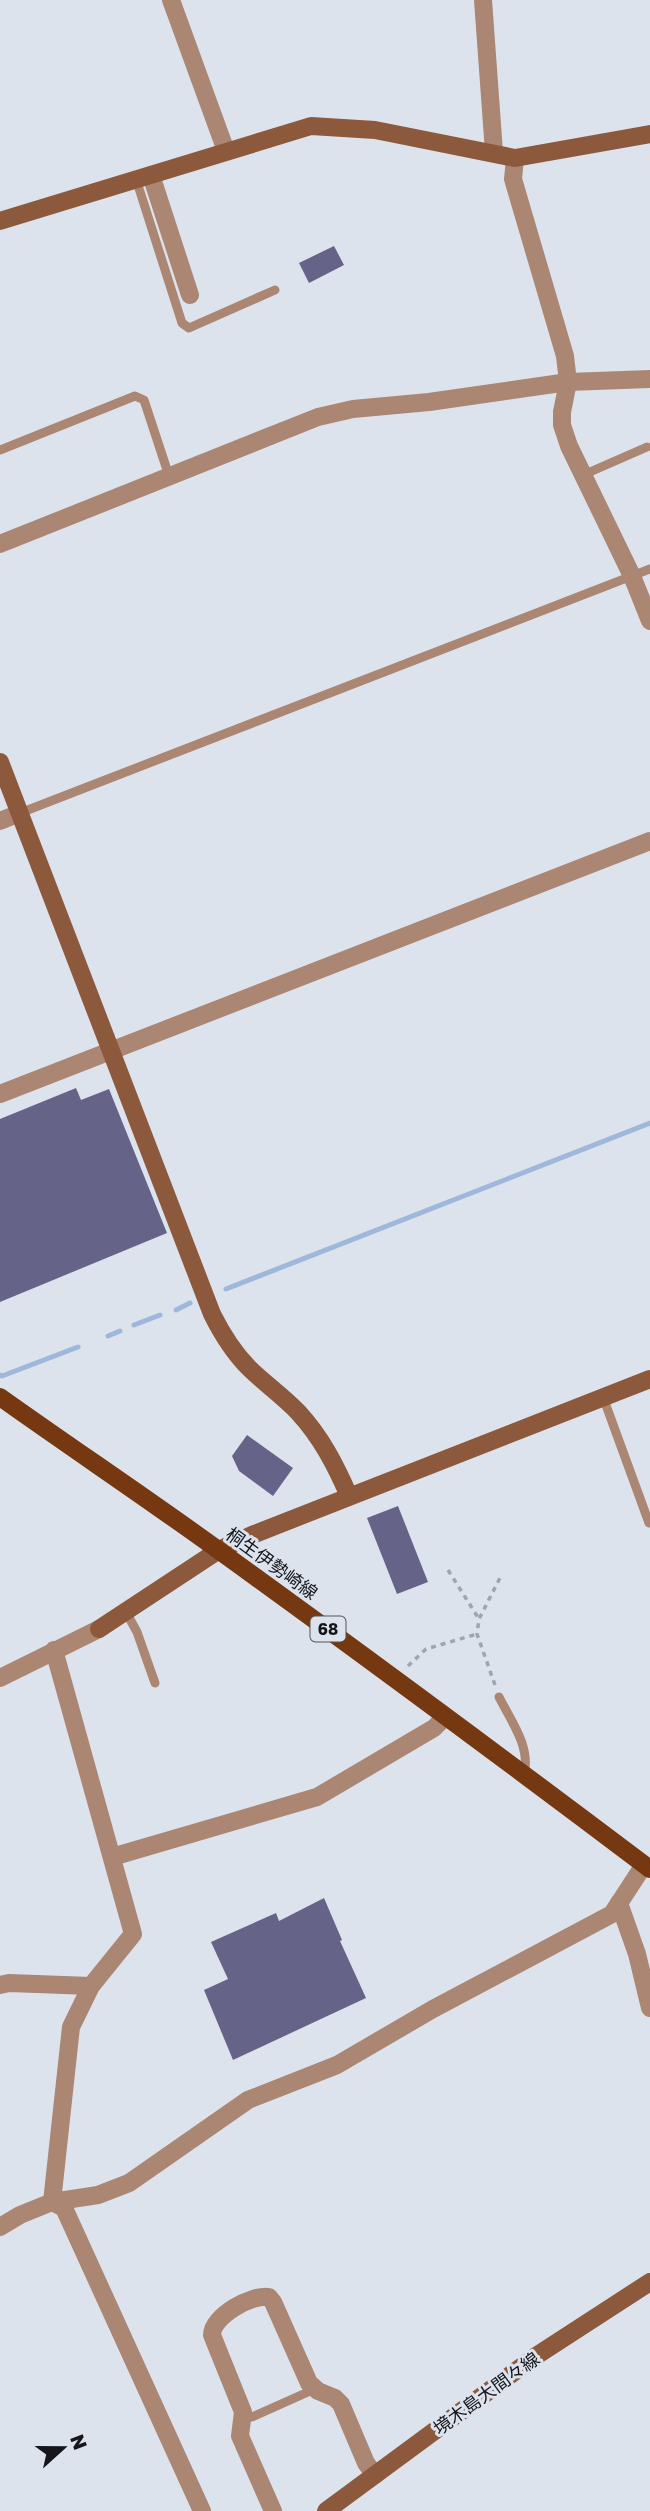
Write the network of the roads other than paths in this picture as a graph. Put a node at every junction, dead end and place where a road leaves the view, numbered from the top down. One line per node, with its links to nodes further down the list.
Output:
1 (171, 0): 4 (street)
2 (483, 0): 5 (street)
3 (650, 134): 6 (street)
4 (226, 150): 5 (street); 7 (street)
5 (494, 152): 6 (street)
6 (515, 158): 12 (street)
7 (144, 177): 8 (street); 9 (lane); 10 (street)
8 (0, 221)
9 (275, 290)
10 (190, 295)
11 (650, 379): 12 (street)
12 (568, 382): 15 (street); 16 (street)
13 (647, 447): 15 (lane)
14 (0, 450): 16 (lane)
15 (583, 475): 19 (street)
16 (169, 476): 17 (street)
17 (0, 544)
18 (650, 569): 19 (lane)
19 (632, 576): 20 (street); 22 (lane)
20 (650, 621)
21 (0, 762): 22 (street)
22 (20, 813): 23 (street); 25 (street)
23 (0, 821)
24 (650, 841): 25 (street)
25 (110, 1051): 26 (street); 30 (street)
26 (0, 1094)
27 (650, 1379): 29 (street)
28 (0, 1397): 32 (main road, 桐生伊勢崎線 / 68)
29 (603, 1397): 30 (street); 31 (lane)
30 (349, 1496): 32 (street)
31 (649, 1523)
32 (219, 1550): 33 (street); 38 (main road, 桐生伊勢崎線 / 68)
33 (126, 1612): 34 (street); 36 (lane)
34 (54, 1650): 35 (street); 40 (street)
35 (0, 1678)
36 (155, 1683)
37 (499, 1697): 39 (lane)
38 (444, 1718): 39 (main road, 桐生伊勢崎線 / 68); 40 (street)
39 (524, 1774): 41 (main road, 桐生伊勢崎線 / 68)
40 (112, 1857): 45 (street)
41 (648, 1864): 42 (street)
42 (618, 1903): 43 (street); 47 (street)
43 (644, 1952): 46 (street)
44 (0, 1985): 45 (street)
45 (91, 1986): 47 (street)
46 (650, 2008)
47 (52, 2202): 48 (street); 53 (street)
48 (0, 2227)
49 (650, 2282): 52 (street, 境木島大間々線)
50 (312, 2387): 51 (lane); 51 (street); 52 (street)
51 (243, 2416): 54 (street)
52 (375, 2475): 55 (street, 境木島大間々線)
53 (202, 2511)
54 (273, 2511)
55 (326, 2511)

